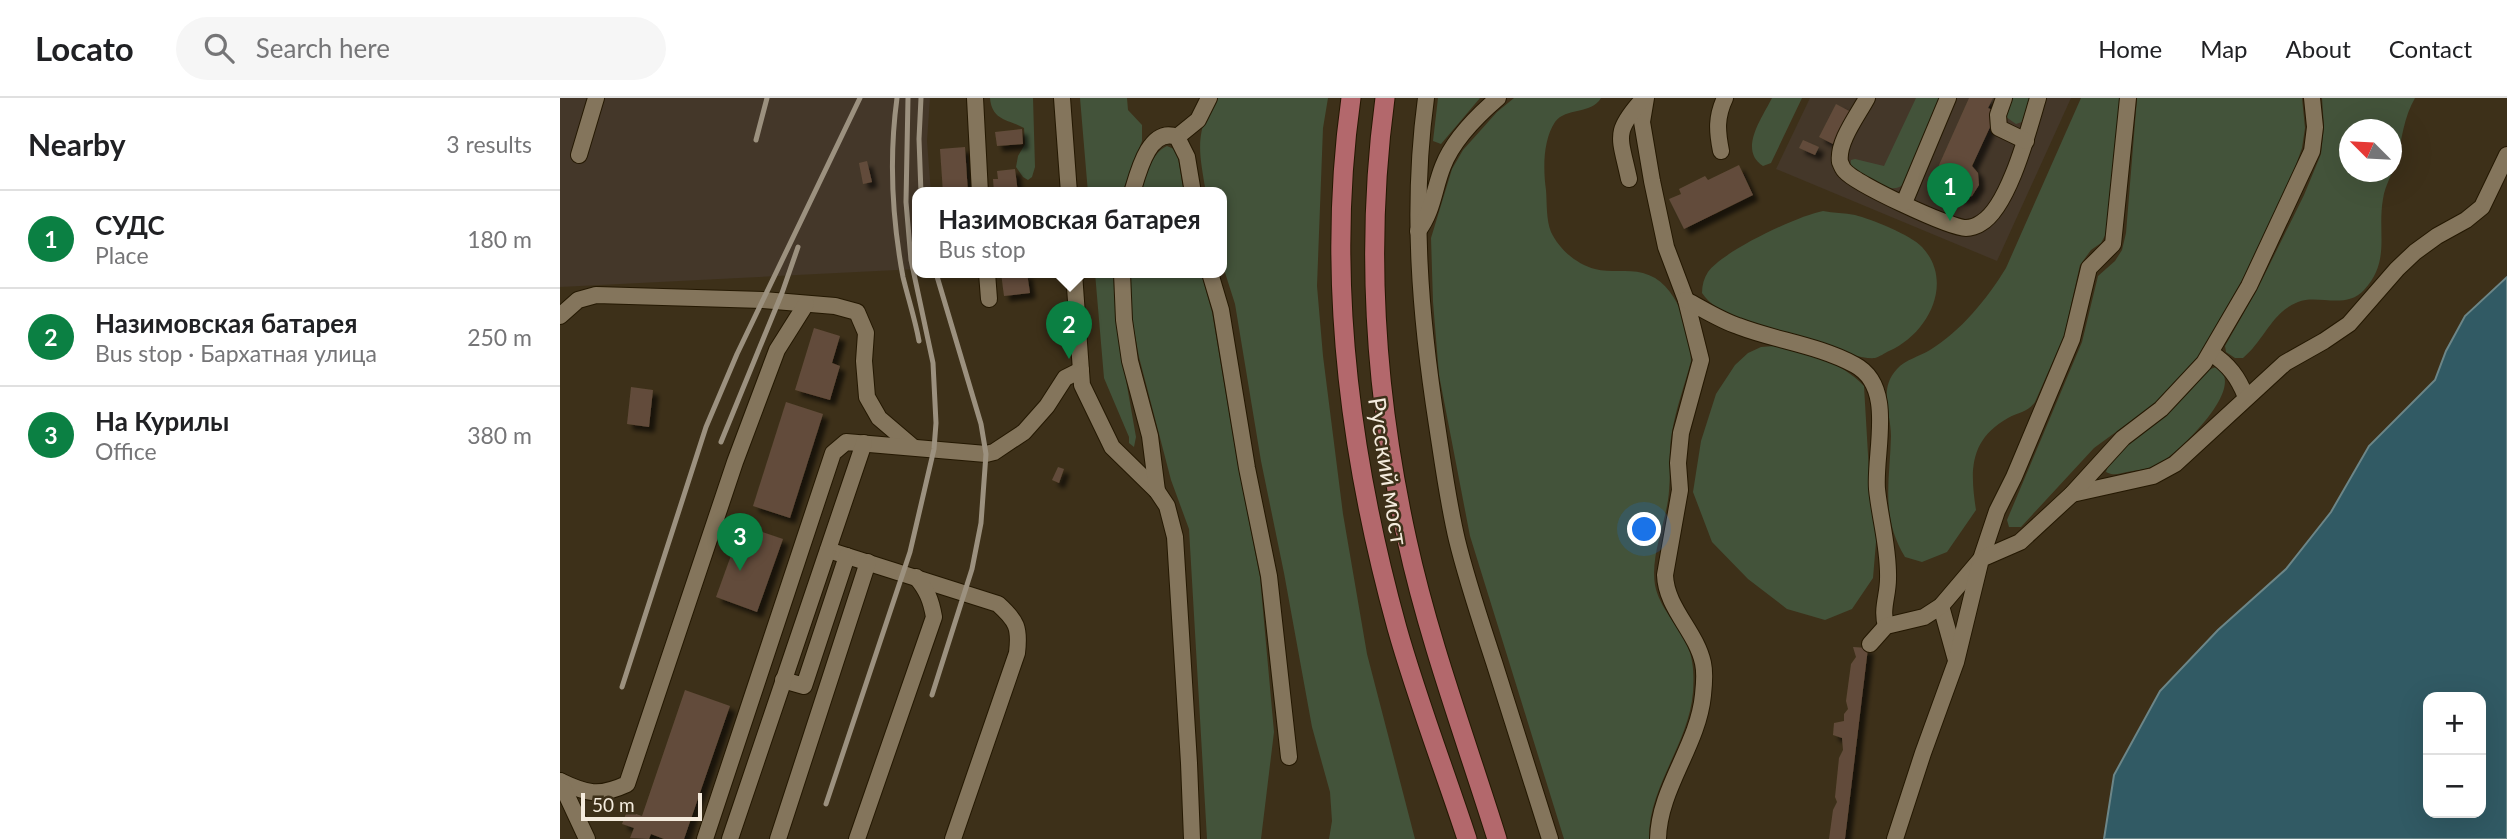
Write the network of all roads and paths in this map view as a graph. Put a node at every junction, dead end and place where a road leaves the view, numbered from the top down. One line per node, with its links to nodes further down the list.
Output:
1 (596, 98): 20 (street)
2 (975, 98): 23 (street)
3 (1062, 98): 24 (street)
4 (1209, 98): 17 (street)
5 (1351, 98): 63 (main road, Русский мост)
6 (1385, 98): 64 (main road, Русский мост)
7 (1426, 98): 28 (street)
8 (1498, 98): 28 (street)
9 (1645, 98): 22 (street); 34 (street)
10 (1725, 98): 19 (street)
11 (1867, 98): 27 (street)
12 (1948, 98): 27 (street)
13 (2004, 98): 18 (street)
14 (2038, 98): 18 (street)
15 (2128, 98): 46 (street)
16 (2312, 98): 37 (street)
17 (1177, 137): 25 (street); 26 (street)
18 (2026, 141): 27 (street)
19 (1721, 151)
20 (579, 155)
21 (2507, 155): 39 (street)
22 (1629, 179)
23 (980, 187)
24 (1069, 187)
25 (1134, 187)
26 (1192, 187)
27 (1904, 203)
28 (1417, 233): 65 (street)
29 (987, 278): 33 (street)
30 (1074, 278): 38 (street)
31 (1122, 278): 42 (street)
32 (1211, 278): 54 (street)
33 (989, 299)
34 (1686, 300): 50 (street); 66 (street)
35 (806, 304): 36 (street); 41 (street); 55 (street)
36 (560, 316)
37 (2211, 353): 39 (street); 43 (street)
38 (1081, 370): 41 (street); 42 (street)
39 (2246, 397): 43 (street)
40 (864, 443): 41 (street); 44 (street); 56 (street)
41 (913, 447)
42 (1157, 491): 62 (street)
43 (2072, 494): 46 (street)
44 (828, 550): 45 (street); 53 (street)
45 (847, 556): 47 (street); 53 (street)
46 (1980, 559): 49 (street); 52 (street)
47 (868, 562): 48 (street); 59 (street)
48 (916, 577): 60 (street); 61 (street)
49 (1941, 606): 50 (street); 52 (street)
50 (1886, 626): 51 (street)
51 (1870, 644)
52 (1956, 662): 67 (street)
53 (783, 680): 58 (street)
54 (1289, 757)
55 (560, 781): 57 (street)
56 (706, 837)
57 (587, 839)
58 (730, 839)
59 (778, 839)
60 (857, 839)
61 (953, 839)
62 (1192, 839)
63 (1467, 839)
64 (1497, 839)
65 (1550, 839)
66 (1658, 839)
67 (1895, 839)

